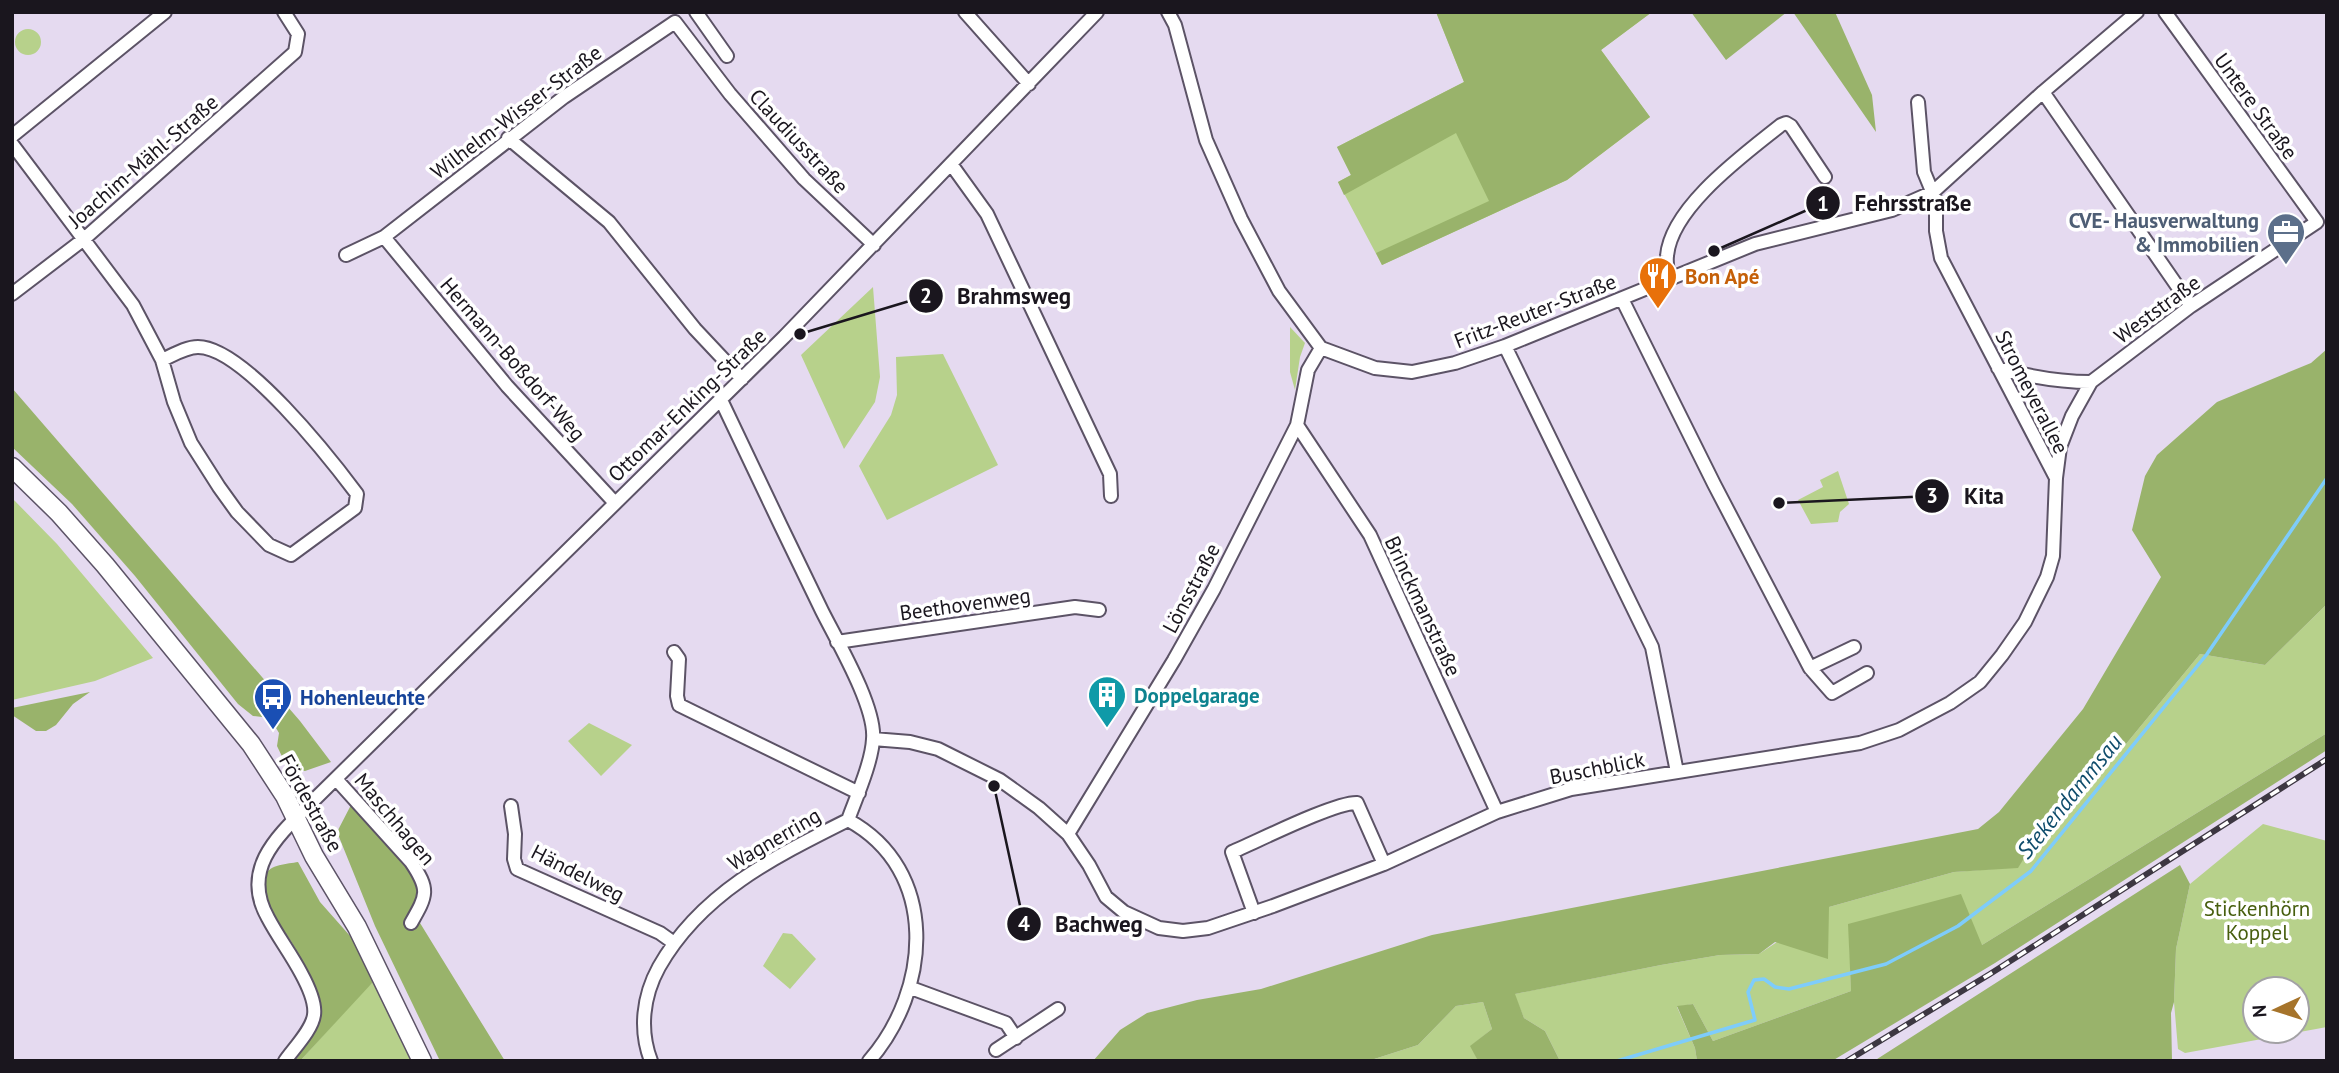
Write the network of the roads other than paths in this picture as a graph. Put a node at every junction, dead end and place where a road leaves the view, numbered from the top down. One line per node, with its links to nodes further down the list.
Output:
1 (165, 12): 16 (street)
2 (696, 12): 10 (street)
3 (965, 12): 13 (street)
4 (1097, 12): 13 (street, Ottomar-Enking-Straße)
5 (1168, 12): 32 (street)
6 (2137, 12): 14 (street, Fritz-Reuter-Straße)
7 (2165, 12): 22 (street, Untere Straße)
8 (291, 15): 24 (street, Joachim-Mähl-Straße)
9 (674, 22): 11 (street, Claudiusstraße); 17 (street, Wilhelm-Wisser-Straße)
10 (719, 45): 11 (street); 12 (street)
11 (701, 57): 25 (street, Claudiusstraße)
12 (727, 57)
13 (1029, 84): 19 (street, Ottomar-Enking-Straße)
14 (2043, 92): 21 (street, Fritz-Reuter-Straße); 30 (street)
15 (1917, 102): 21 (street, Stromeyerallee)
16 (12, 136)
17 (508, 138): 23 (street, Wilhelm-Wisser-Straße); 35 (street)
18 (12, 144): 24 (street)
19 (951, 164): 25 (street, Ottomar-Enking-Straße); 41 (street)
20 (1825, 177): 27 (street)
21 (1933, 192): 27 (street, Fritz-Reuter-Straße); 34 (street, Stromeyerallee)
22 (2317, 222): 30 (street, Weststraße)
23 (384, 237): 26 (street, Wilhelm-Wisser-Straße); 42 (street, Hermann-Boßdorf-Weg)
24 (84, 239): 28 (street, Joachim-Mähl-Straße); 33 (street)
25 (874, 245): 35 (street, Ottomar-Enking-Straße)
26 (346, 255)
27 (1669, 278): 29 (street, Fritz-Reuter-Straße)
28 (12, 294)
29 (1622, 299): 31 (street, Fritz-Reuter-Straße); 47 (street)
30 (2191, 306): 36 (street, Weststraße)
31 (1505, 346): 32 (street, Fritz-Reuter-Straße); 51 (street)
32 (1321, 348): 38 (street, Lönsstraße)
33 (162, 360): 33 (street)
34 (1998, 368): 36 (street); 40 (street, Stromeyerallee)
35 (742, 379): 37 (street, Ottomar-Enking-Straße)
36 (2091, 382): 40 (street, Weststraße)
37 (721, 400): 42 (street, Ottomar-Enking-Straße); 44 (street)
38 (1297, 425): 55 (street, Brinckmanstraße); 58 (street, Lönsstraße)
39 (12, 467): 56 (main road, Fördestraße)
40 (2056, 478): 50 (street, Stromeyerallee)
41 (1111, 496)
42 (615, 503): 52 (street, Ottomar-Enking-Straße)
43 (1099, 610): 44 (street, Beethovenweg)
44 (837, 642): 49 (street)
45 (1854, 647): 47 (street)
46 (674, 652): 53 (street)
47 (1810, 668): 48 (street)
48 (1867, 674)
49 (873, 740): 53 (street); 58 (street, Buschblick)
50 (1828, 748): 51 (street, Buschblick)
51 (1677, 772): 55 (street, Buschblick)
52 (336, 779): 56 (street, Ottomar-Enking-Straße); 61 (street, Maschhagen)
53 (859, 793): 57 (street)
54 (511, 806): 62 (street, Händelweg)
55 (1497, 812): 59 (street, Buschblick)
56 (296, 818): 67 (street); 68 (main road, Fördestraße)
57 (848, 820): 62 (street, Wagnerring); 63 (street, Wagnerring)
58 (1068, 834): 60 (street, Buschblick)
59 (1384, 864): 60 (street, Buschblick); 60 (street)
60 (1254, 913)
61 (411, 923)
62 (674, 943): 69 (street, Wagnerring)
63 (911, 988): 65 (street); 70 (street, Wagnerring)
64 (1058, 1009): 65 (street)
65 (1016, 1038): 66 (street)
66 (996, 1051)
67 (285, 1061)
68 (422, 1061)
69 (651, 1061)
70 (869, 1061)

